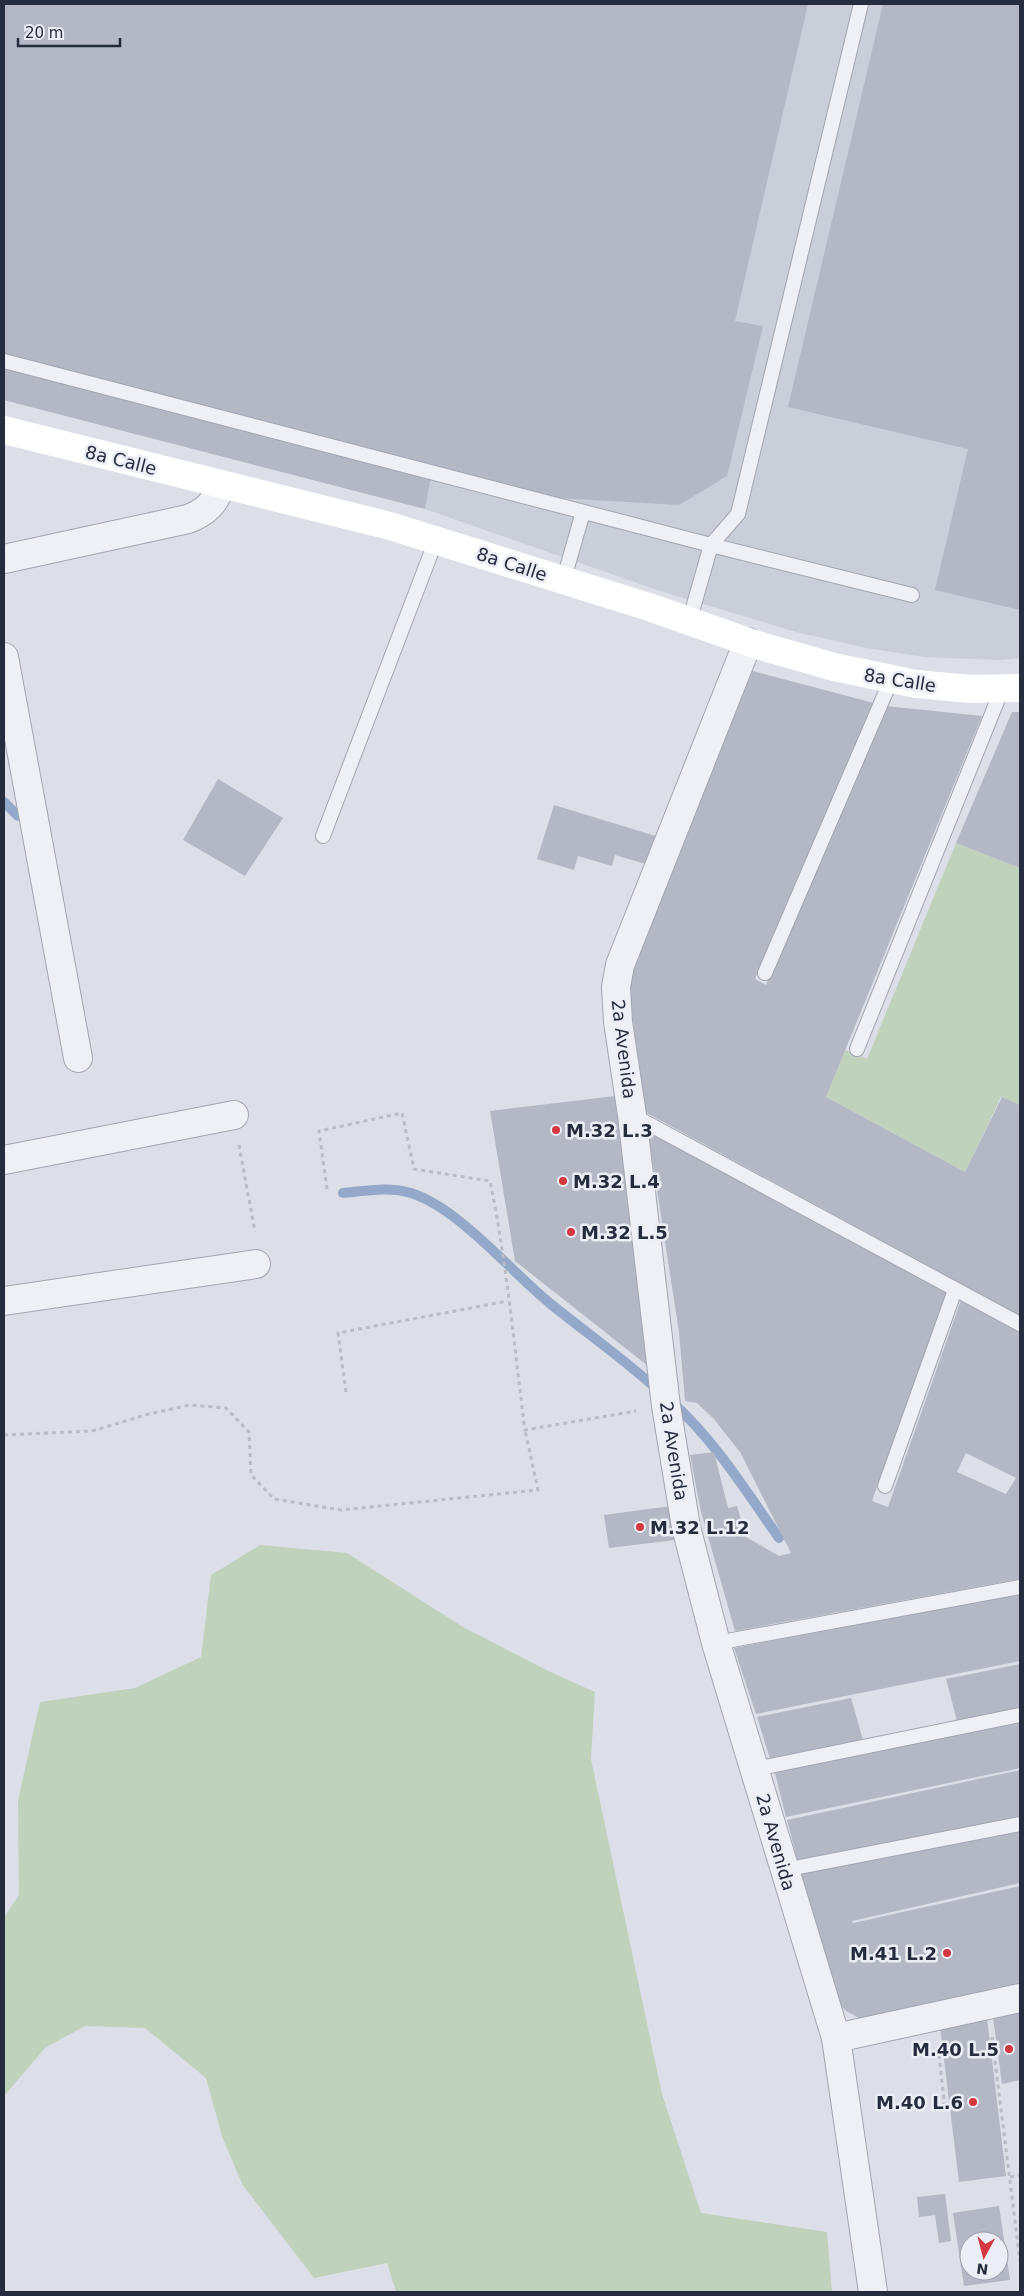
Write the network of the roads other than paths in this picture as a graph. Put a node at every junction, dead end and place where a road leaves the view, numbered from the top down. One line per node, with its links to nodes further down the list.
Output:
1 (862, 4): 7 (lane)
2 (4, 361): 5 (lane)
3 (4, 430): 4 (main road, 8a Calle)
4 (221, 486): 6 (main road, 8a Calle); 8 (street)
5 (583, 512): 7 (lane); 9 (lane)
6 (436, 540): 9 (main road, 8a Calle); 16 (lane)
7 (710, 545): 10 (lane); 11 (lane)
8 (4, 559)
9 (563, 582): 11 (main road, 8a Calle)
10 (912, 595)
11 (690, 622): 12 (main road, 8a Calle)
12 (748, 642): 14 (main road, 8a Calle); 21 (street, 2a Avenida)
13 (4, 658): 19 (street)
14 (891, 680): 15 (main road, 8a Calle); 17 (lane)
15 (1011, 688): 18 (lane)
16 (323, 836)
17 (765, 974)
18 (856, 1049)
19 (78, 1058)
20 (234, 1115): 22 (street)
21 (632, 1115): 24 (lane); 29 (street, 2a Avenida)
22 (4, 1160)
23 (256, 1264): 25 (street)
24 (955, 1290): 26 (lane); 27 (lane)
25 (4, 1301)
26 (1020, 1324)
27 (885, 1486)
28 (1020, 1587): 29 (lane)
29 (716, 1643): 31 (street, 2a Avenida)
30 (1020, 1715): 31 (lane)
31 (755, 1769): 33 (street, 2a Avenida)
32 (1020, 1824): 33 (lane)
33 (784, 1870): 35 (street, 2a Avenida)
34 (1020, 1998): 35 (street)
35 (836, 2038): 36 (street, 2a Avenida)
36 (873, 2292)

